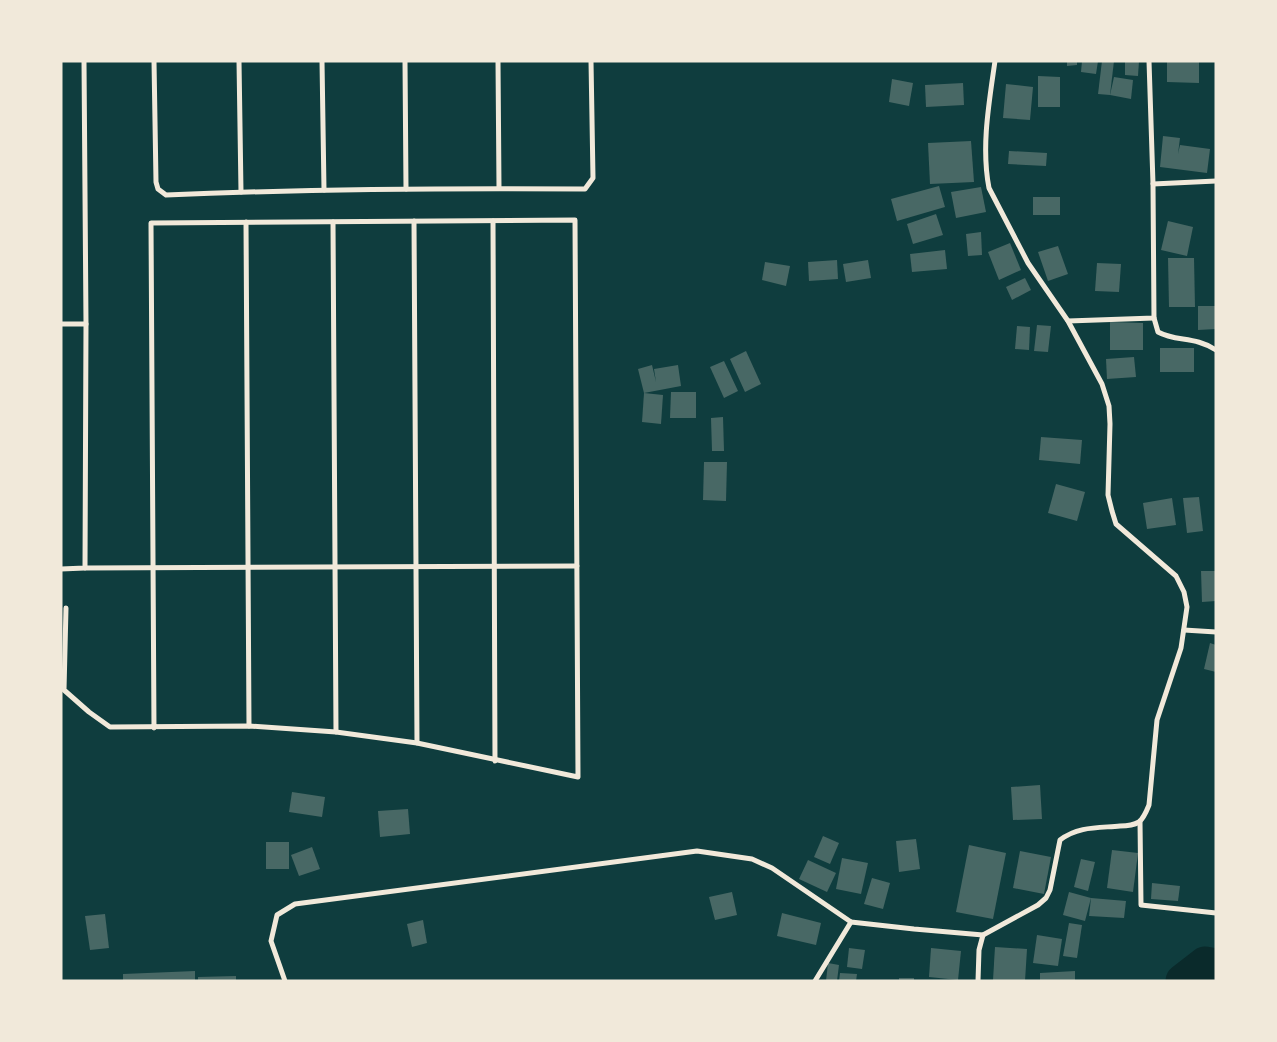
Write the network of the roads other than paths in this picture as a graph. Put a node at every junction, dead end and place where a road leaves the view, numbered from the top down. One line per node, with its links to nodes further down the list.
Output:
1 (84, 61): 23 (street)
2 (154, 61): 15 (street)
3 (239, 61): 15 (street)
4 (322, 61): 14 (street)
5 (405, 61): 13 (street)
6 (498, 61): 12 (street)
7 (591, 61): 12 (street)
8 (995, 61): 21 (street)
9 (1148, 61): 11 (street)
10 (1216, 181): 11 (street)
11 (1153, 184): 20 (street)
12 (499, 188): 13 (street)
13 (406, 189): 14 (street)
14 (324, 190): 15 (street)
15 (241, 192)
16 (492, 221): 19 (street); 25 (street); 26 (street)
17 (246, 222): 18 (street); 30 (street); 31 (street)
18 (334, 222): 19 (street); 27 (street)
19 (414, 222): 28 (street)
20 (1154, 318): 21 (street); 24 (street)
21 (1068, 321): 34 (street)
22 (61, 324): 23 (street)
23 (86, 324): 29 (street)
24 (1216, 350)
25 (494, 566): 26 (street); 28 (street); 40 (street)
26 (577, 566): 40 (street)
27 (335, 567): 28 (street); 31 (street); 38 (street)
28 (416, 567): 39 (street)
29 (86, 568): 30 (street); 32 (street)
30 (153, 568): 31 (street); 37 (street)
31 (248, 568): 36 (street)
32 (61, 569)
33 (66, 608): 37 (street)
34 (1184, 630): 35 (street); 41 (street)
35 (1216, 632)
36 (249, 726): 37 (street); 38 (street)
37 (154, 728)
38 (336, 732): 39 (street)
39 (417, 744): 40 (street)
40 (495, 760)
41 (1140, 821): 42 (street); 44 (street)
42 (1216, 913)
43 (851, 922): 44 (street); 45 (street); 46 (street)
44 (983, 935): 47 (street)
45 (285, 981)
46 (815, 981)
47 (978, 981)

